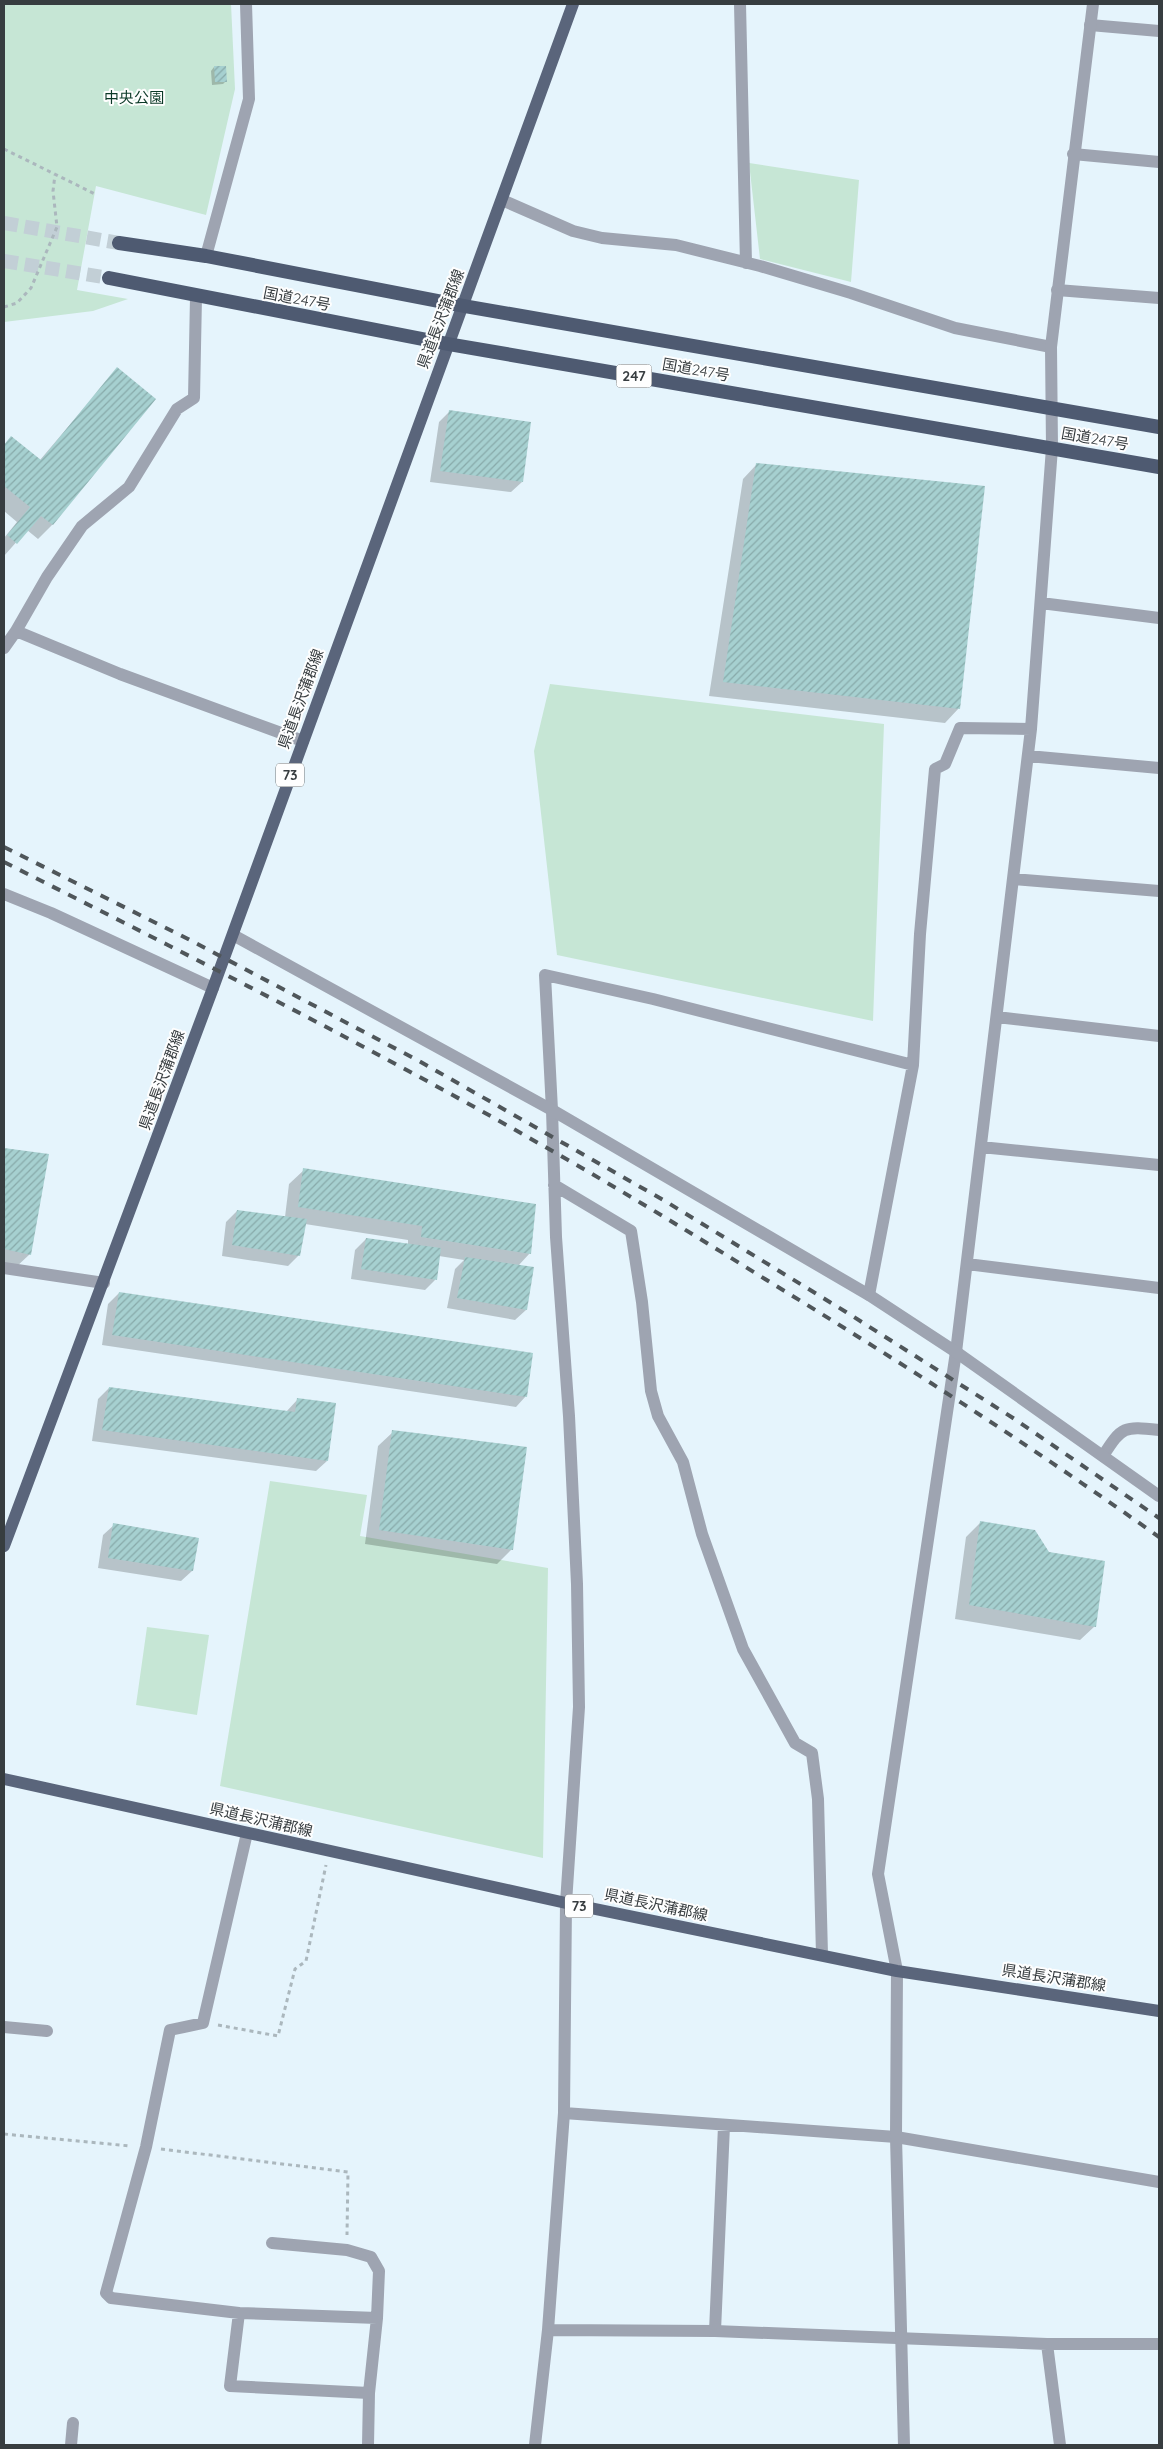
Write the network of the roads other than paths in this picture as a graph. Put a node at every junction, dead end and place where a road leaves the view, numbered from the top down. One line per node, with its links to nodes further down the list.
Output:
1 (246, 4): 11 (street)
2 (573, 4): 9 (main road, 県道長沢蒲郡線 / 73)
3 (740, 4): 12 (street)
4 (1093, 4): 5 (street)
5 (1090, 25): 6 (street); 7 (street)
6 (1159, 31)
7 (1074, 154): 8 (street); 14 (street)
8 (1159, 162)
9 (502, 200): 12 (street); 17 (main road, 県道長沢蒲郡線 / 73)
10 (119, 242): 11 (highway, 国道247号)
11 (206, 256): 17 (highway, 国道247号)
12 (746, 263): 19 (street)
13 (110, 278): 15 (highway, 国道247号 / 247)
14 (1057, 290): 16 (street); 19 (street)
15 (196, 296): 18 (highway, 国道247号 / 247); 26 (street)
16 (1159, 298)
17 (464, 306): 18 (main road, 県道長沢蒲郡線 / 73); 20 (highway, 国道247号)
18 (448, 344): 22 (highway, 国道247号 / 247); 29 (main road, 県道長沢蒲郡線 / 73)
19 (1050, 347): 20 (street)
20 (1052, 407): 21 (highway, 国道247号); 22 (street)
21 (1159, 427)
22 (1052, 448): 23 (highway, 国道247号 / 247); 24 (street)
23 (1159, 467)
24 (1041, 603): 25 (street); 28 (street)
25 (1159, 618)
26 (16, 631): 27 (street); 29 (street)
27 (4, 648)
28 (1031, 729): 30 (street); 39 (street)
29 (302, 741): 35 (main road, 県道長沢蒲郡線 / 73)
30 (1028, 756): 31 (street); 32 (street)
31 (1159, 768)
32 (1013, 879): 33 (street); 37 (street)
33 (1159, 891)
34 (4, 894): 36 (street)
35 (233, 935): 36 (main road, 県道長沢蒲郡線 / 73); 40 (street)
36 (213, 988): 46 (main road, 県道長沢蒲郡線 / 73)
37 (996, 1017): 38 (street); 41 (street)
38 (1159, 1036)
39 (913, 1065): 40 (street); 48 (street)
40 (552, 1110): 43 (street); 48 (street)
41 (981, 1146): 42 (street); 44 (street)
42 (1159, 1165)
43 (554, 1185): 56 (street); 57 (street)
44 (967, 1264): 47 (street); 49 (street)
45 (4, 1268): 46 (street)
46 (104, 1284): 53 (main road, 県道長沢蒲郡線 / 73)
47 (1159, 1288)
48 (869, 1295): 49 (street)
49 (956, 1352): 51 (street); 58 (street)
50 (1159, 1430): 51 (street)
51 (1103, 1456): 52 (street)
52 (1159, 1496)
53 (4, 1546)
54 (4, 1780): 55 (main road, 県道長沢蒲郡線 / 73)
55 (247, 1833): 56 (main road, 県道長沢蒲郡線 / 73); 67 (street)
56 (566, 1903): 57 (main road, 県道長沢蒲郡線 / 73); 62 (street)
57 (822, 1956): 58 (main road, 県道長沢蒲郡線 / 73)
58 (896, 1971): 59 (main road, 県道長沢蒲郡線 / 73); 64 (street)
59 (1159, 2011)
60 (4, 2027): 61 (street)
61 (47, 2031)
62 (564, 2113): 63 (street); 69 (street)
63 (724, 2126): 64 (street); 70 (street)
64 (896, 2137): 65 (street); 71 (street)
65 (1159, 2182)
66 (272, 2242): 68 (street)
67 (239, 2312): 68 (street); 74 (street)
68 (377, 2318): 74 (street)
69 (548, 2330): 70 (street); 78 (street)
70 (715, 2331): 71 (street)
71 (902, 2338): 72 (street); 79 (street)
72 (1047, 2344): 73 (street); 80 (street)
73 (1159, 2344)
74 (369, 2393): 77 (street)
75 (73, 2423): 76 (street)
76 (71, 2445)
77 (368, 2445)
78 (535, 2445)
79 (904, 2445)
80 (1060, 2445)

